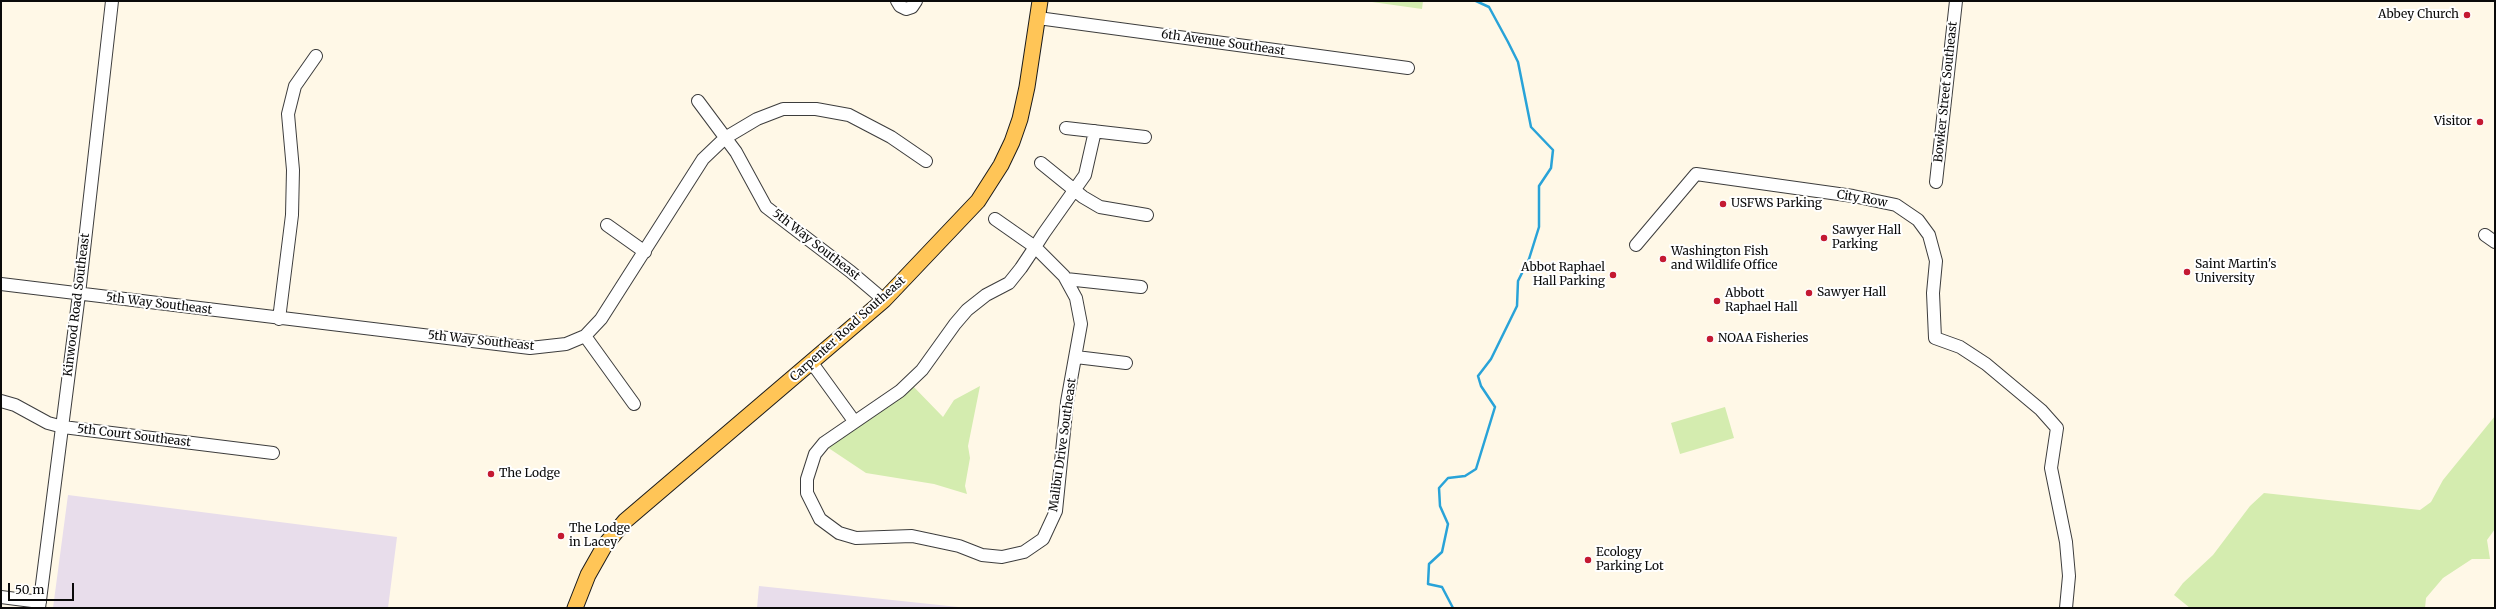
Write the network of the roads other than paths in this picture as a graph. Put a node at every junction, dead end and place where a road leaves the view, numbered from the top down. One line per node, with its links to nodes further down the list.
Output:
1 (112, 1): 29 (street, Kinwood Road Southeast)
2 (897, 1): 3 (street)
3 (916, 1)
4 (1040, 1): 6 (main road, Carpenter Road Southeast)
5 (1956, 1): 16 (street, Bowker Street Southeast)
6 (1038, 18): 8 (street, 6th Avenue Southeast); 30 (main road, Carpenter Road Southeast)
7 (316, 56): 31 (street)
8 (1408, 68)
9 (698, 101): 13 (street)
10 (1066, 128): 11 (street)
11 (1095, 131): 12 (street); 17 (street, Malibu Drive Southeast)
12 (1145, 137)
13 (725, 138): 14 (street); 25 (street, 5th Way Southeast); 30 (street, 5th Way Southeast)
14 (926, 161)
15 (1041, 164): 17 (street)
16 (1936, 182)
17 (1074, 190): 18 (street); 24 (street, Malibu Drive Southeast)
18 (1147, 215)
19 (995, 220): 24 (street)
20 (606, 225): 25 (street)
21 (2485, 235): 22 (street)
22 (2495, 242)
23 (1636, 245): 44 (street, City Row)
24 (1035, 247): 26 (street, Malibu Drive Southeast); 38 (street, Malibu Drive Southeast)
25 (644, 252): 32 (street, 5th Way Southeast)
26 (1066, 279): 28 (street); 33 (street, Malibu Drive Southeast)
27 (1, 284): 29 (street, 5th Way Southeast)
28 (1141, 287)
29 (79, 294): 31 (street, 5th Way Southeast); 39 (street, Kinwood Road Southeast)
30 (884, 300): 34 (main road, Carpenter Road Southeast)
31 (279, 319): 32 (street, 5th Way Southeast)
32 (585, 336): 37 (street)
33 (1076, 357): 35 (street); 38 (street, Malibu Drive Southeast)
34 (812, 363): 38 (street); 43 (main road, Carpenter Road Southeast)
35 (1126, 363)
36 (1, 401): 39 (street, 5th Court Southeast)
37 (634, 404)
38 (854, 421)
39 (63, 427): 40 (street, 5th Court Southeast); 42 (street, Kinwood Road Southeast)
40 (273, 453)
41 (1, 597): 42 (street)
42 (40, 605)
43 (575, 608)
44 (2066, 608)

